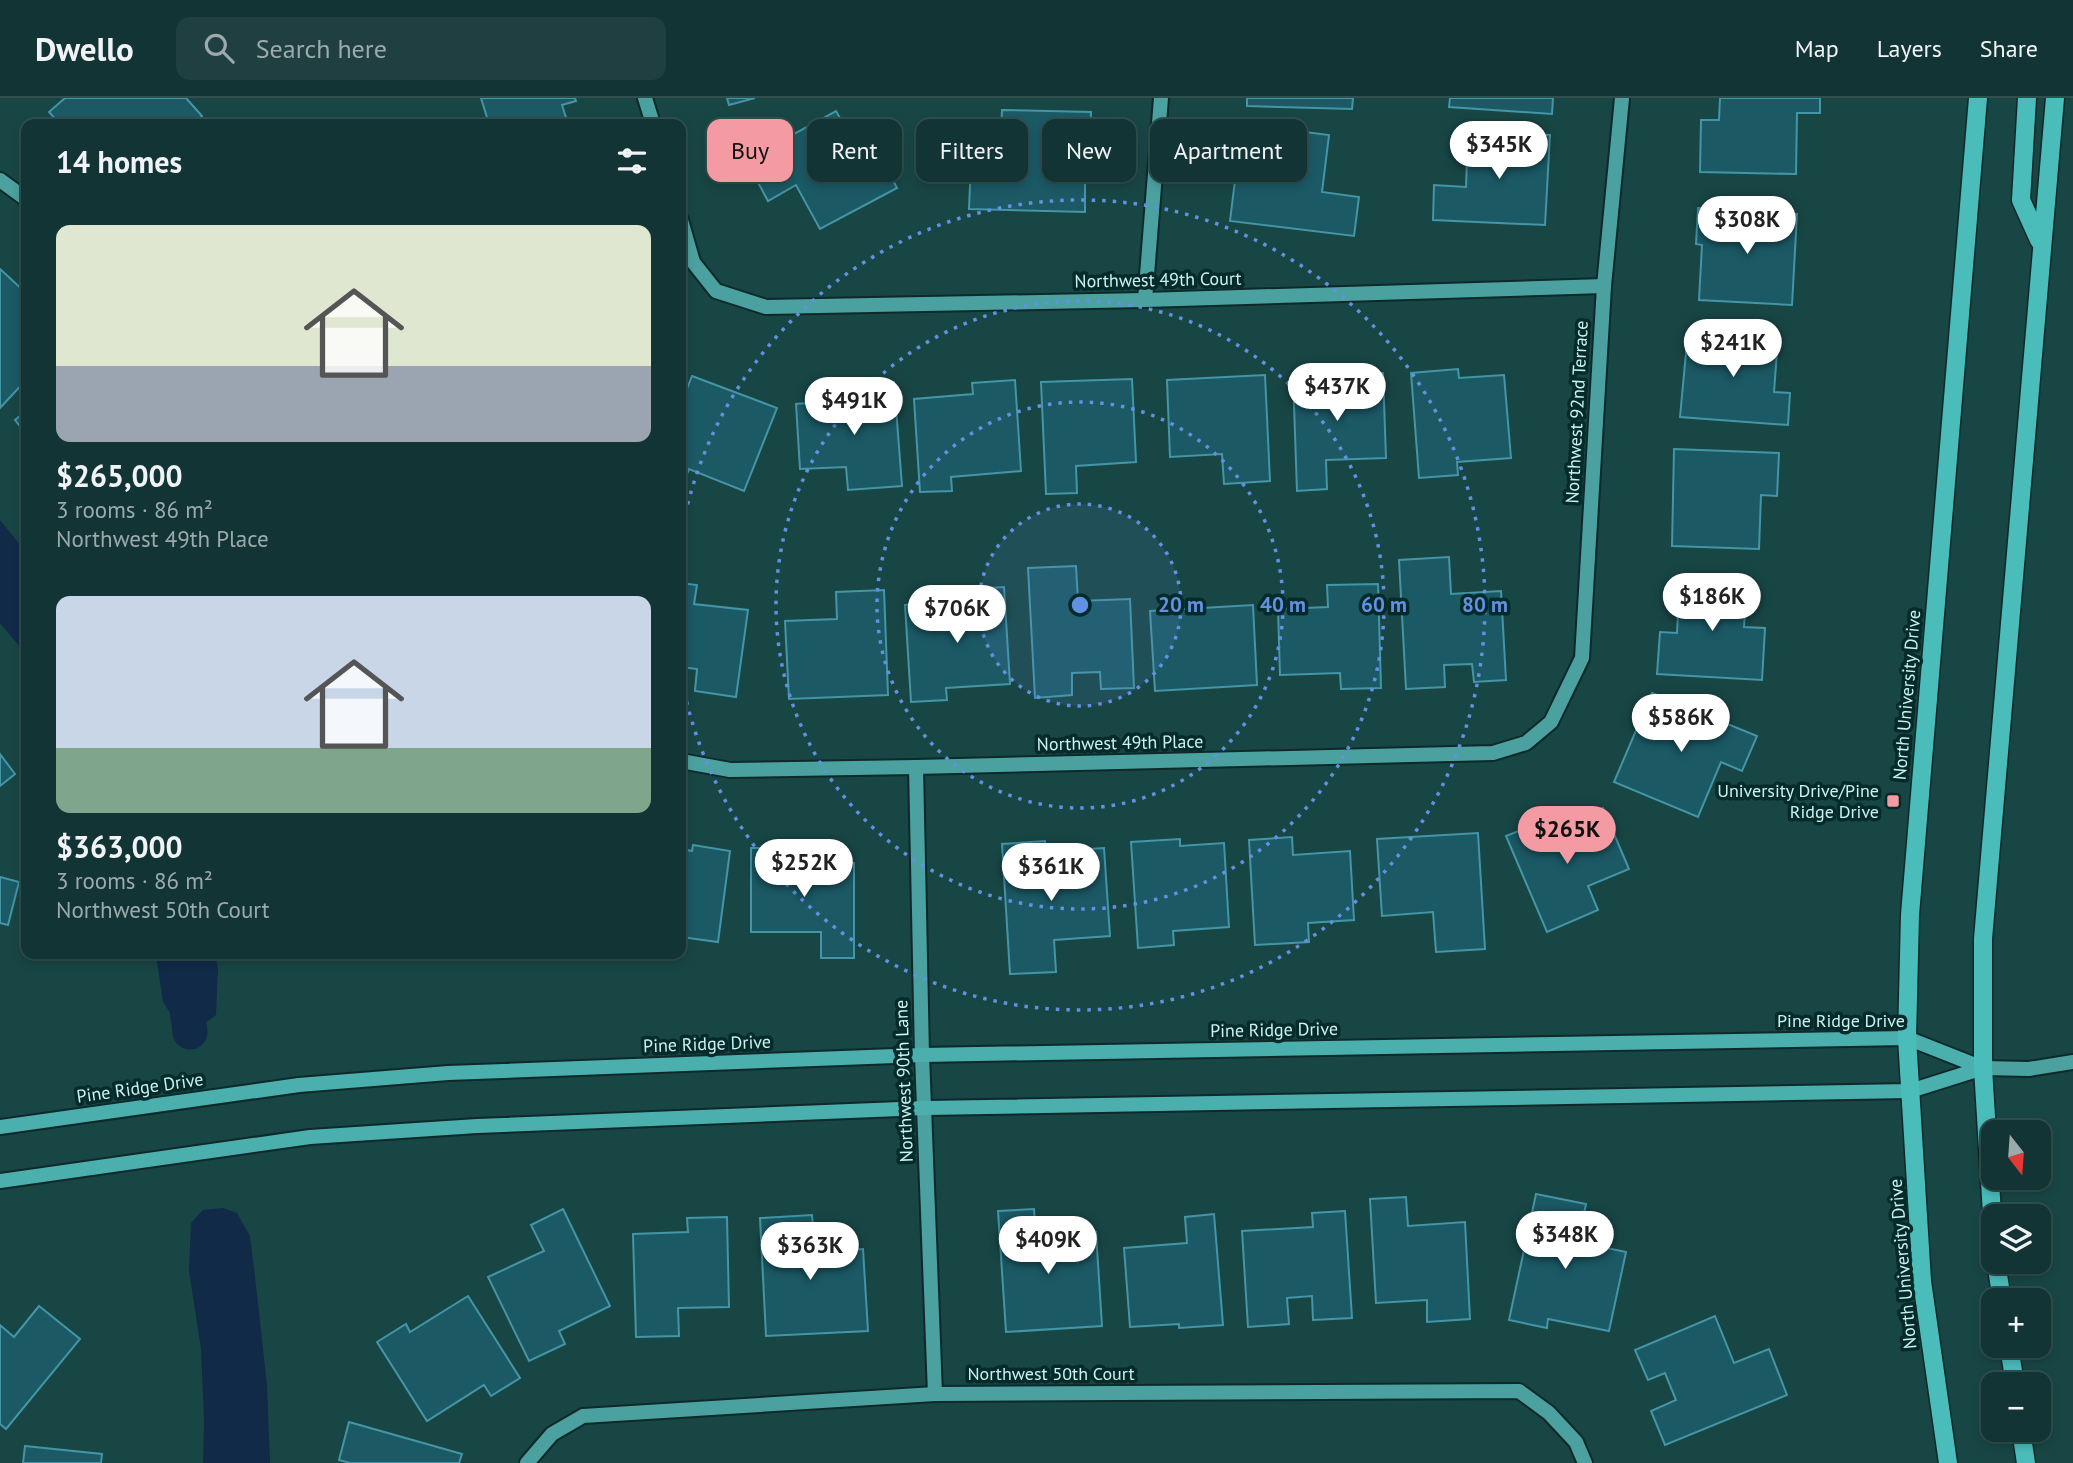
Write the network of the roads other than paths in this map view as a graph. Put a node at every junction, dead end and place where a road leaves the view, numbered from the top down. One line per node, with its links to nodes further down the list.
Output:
1 (645, 98): 7 (street)
2 (1161, 98): 13 (street)
3 (1622, 98): 12 (street, Northwest 92nd Terrace)
4 (1978, 98): 17 (main road, North University Drive)
5 (2026, 98): 11 (main road)
6 (2055, 98): 11 (main road)
7 (651, 119)
8 (0, 180): 9 (street)
9 (21, 195)
10 (686, 238): 13 (street, Northwest 49th Court)
11 (2041, 243): 20 (main road)
12 (1604, 286): 13 (street, Northwest 49th Court); 14 (street, Northwest 92nd Terrace)
13 (1145, 300)
14 (1551, 722): 16 (street, Northwest 49th Place)
15 (686, 762): 16 (street, Northwest 49th Place)
16 (916, 767): 18 (street, Northwest 90th Lane)
17 (1907, 1038): 18 (street, Pine Ridge Drive); 20 (street, Pine Ridge Drive); 21 (main road, North University Drive)
18 (922, 1055): 22 (street, Northwest 90th Lane); 23 (street, Pine Ridge Drive)
19 (2073, 1062): 20 (street)
20 (1983, 1068): 21 (street); 25 (main road)
21 (1910, 1091): 22 (street); 30 (main road, North University Drive)
22 (925, 1108): 24 (street); 26 (street, Northwest 90th Lane)
23 (0, 1127)
24 (0, 1181)
25 (1991, 1204)
26 (935, 1394): 28 (street, Northwest 50th Court); 29 (street, Northwest 50th Court)
27 (2023, 1442): 31 (main road)
28 (527, 1463)
29 (1585, 1463)
30 (1948, 1463)
31 (2026, 1463)

